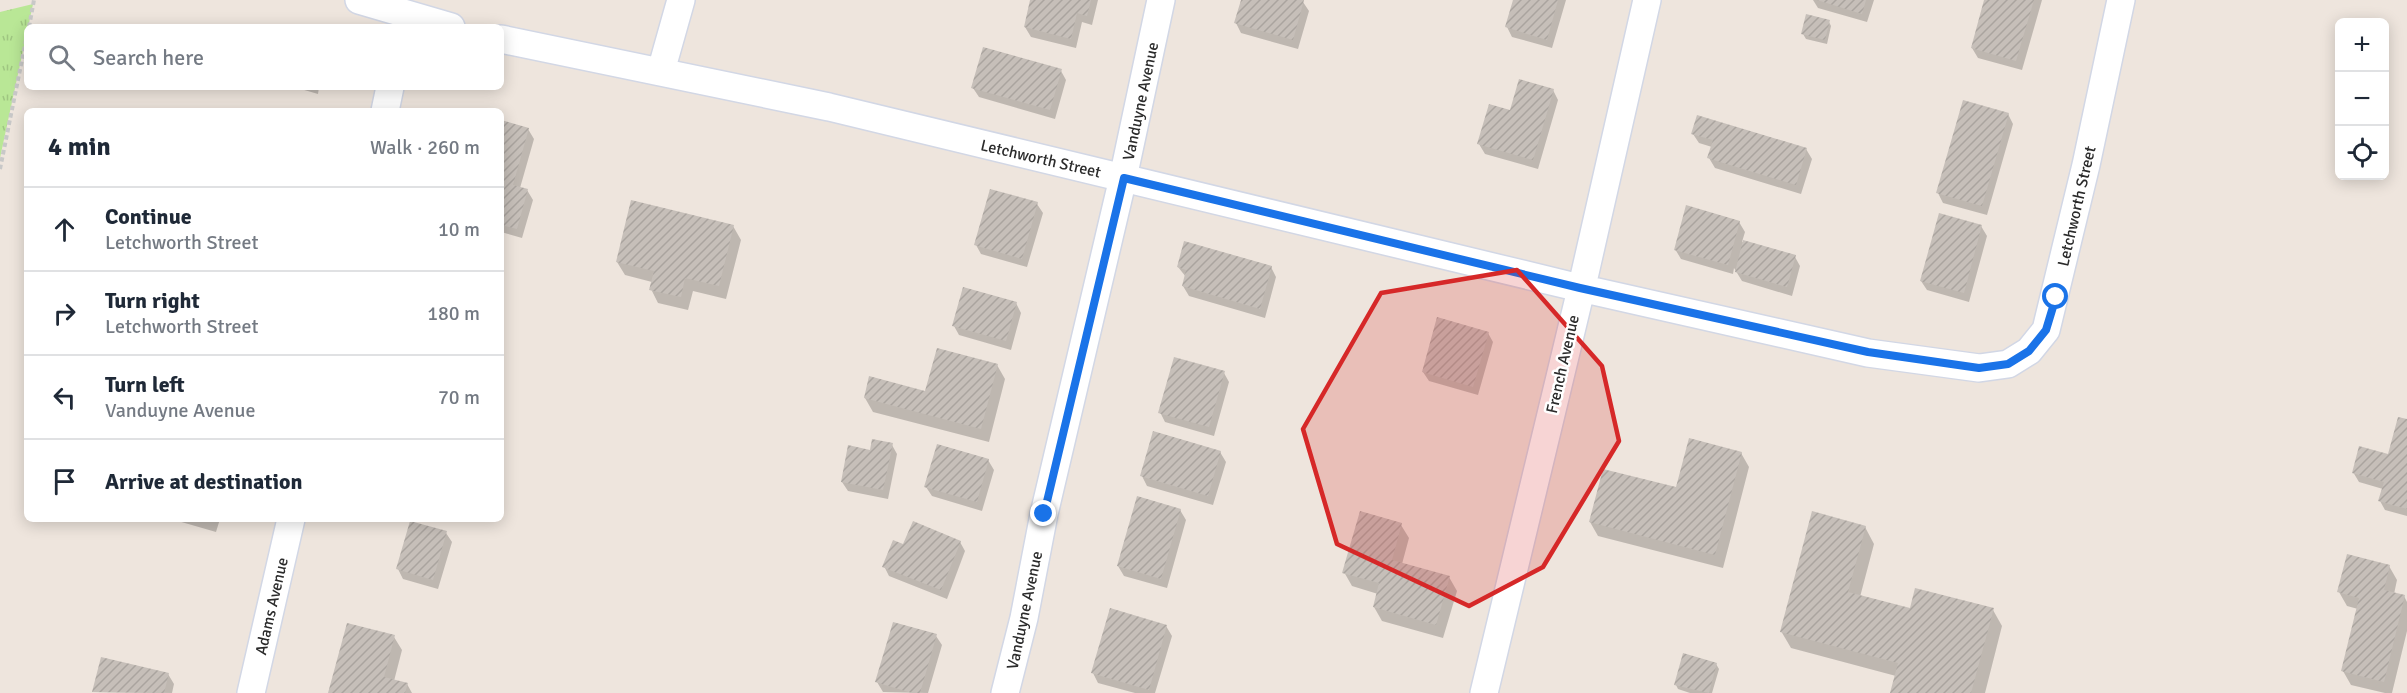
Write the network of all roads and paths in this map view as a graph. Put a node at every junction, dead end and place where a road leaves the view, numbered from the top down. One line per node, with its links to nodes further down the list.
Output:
1 (34, 0): 8 (path)
2 (359, 0): 7 (street)
3 (681, 0): 12 (street)
4 (1161, 0): 16 (street, Vanduyne Avenue)
5 (1647, 0): 17 (street, French Avenue)
6 (2121, 0): 17 (street, Letchworth Street)
7 (407, 21): 9 (street)
8 (29, 24)
9 (430, 24)
10 (504, 40): 12 (street, Letchworth Street)
11 (24, 50): 15 (path)
12 (661, 71): 16 (street, Letchworth Street)
13 (389, 90): 14 (street)
14 (386, 108)
15 (0, 169)
16 (1124, 178): 17 (street, Letchworth Street); 20 (street, Vanduyne Avenue)
17 (1580, 288): 21 (street, French Avenue)
18 (290, 522): 19 (street, Adams Avenue)
19 (251, 693)
20 (1005, 693)
21 (1484, 693)

